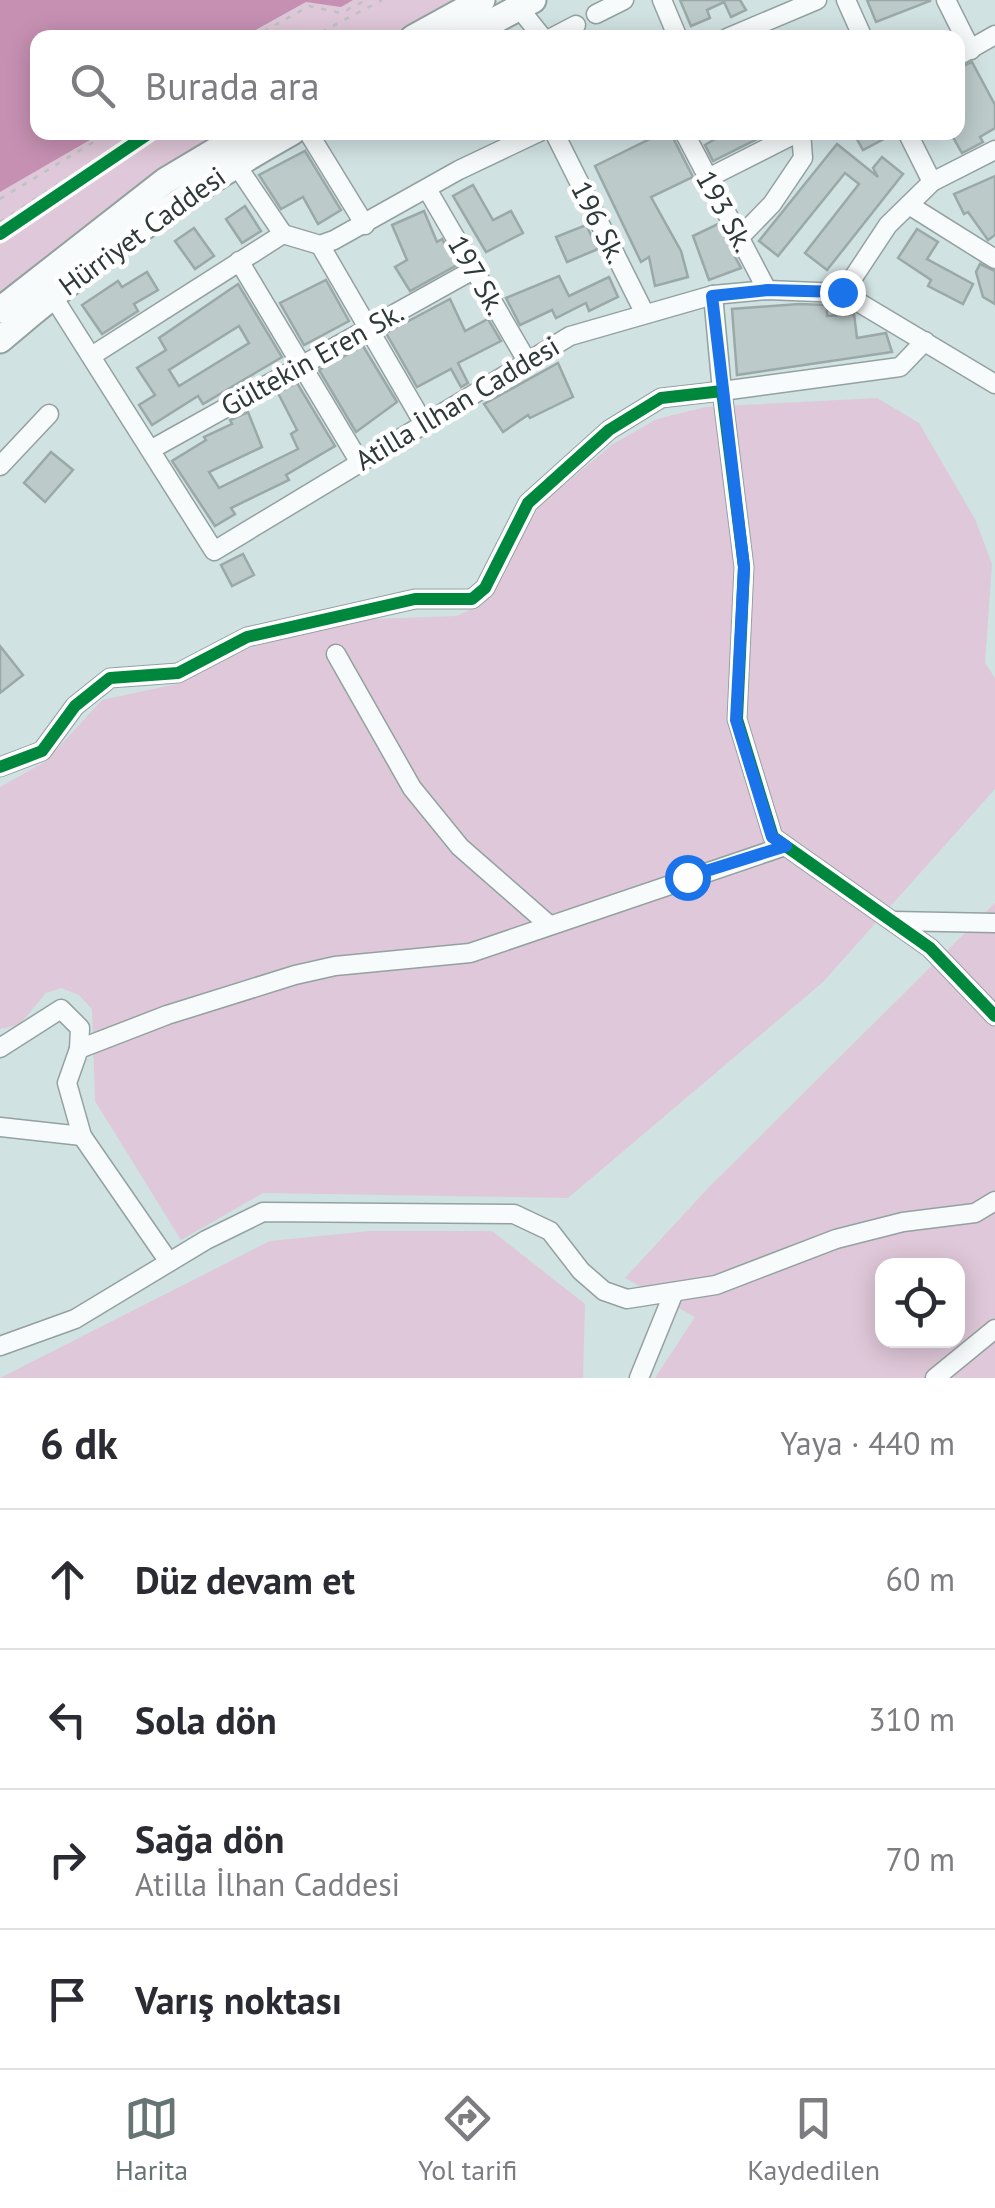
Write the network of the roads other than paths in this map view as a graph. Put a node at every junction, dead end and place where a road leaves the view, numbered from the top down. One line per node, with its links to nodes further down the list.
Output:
1 (624, 0): 7 (street)
2 (662, 0): 13 (street)
3 (817, 0): 14 (street)
4 (846, 0): 15 (street)
5 (946, 0): 16 (street)
6 (526, 4): 8 (highway); 11 (street)
7 (596, 14)
8 (492, 20): 10 (highway)
9 (576, 25): 12 (street)
10 (448, 30)
11 (539, 30)
12 (567, 30)
13 (675, 30)
14 (747, 30)
15 (859, 30)
16 (956, 30)
17 (995, 35): 18 (street)
18 (965, 52)
19 (234, 140): 45 (highway, Hürriyet Caddesi)
20 (278, 140): 29 (highway, Hürriyet Caddesi)
21 (313, 140): 34 (street)
22 (523, 140): 32 (street)
23 (558, 140): 46 (street, 196 Sk.)
24 (688, 140): 30 (street, 193 Sk.)
25 (784, 140): 30 (street)
26 (801, 140): 36 (street)
27 (911, 140): 31 (street)
28 (995, 150): 31 (street)
29 (235, 164): 35 (street); 43 (highway, Hürriyet Caddesi)
30 (706, 179): 36 (street, 193 Sk.)
31 (932, 182): 33 (street)
32 (426, 189): 34 (street); 40 (street, 197 Sk.)
33 (909, 204): 38 (street); 42 (street)
34 (365, 225): 37 (street)
35 (283, 234): 37 (street); 39 (street)
36 (740, 236): 41 (street, 193 Sk.)
37 (320, 245): 47 (street)
38 (995, 259)
39 (239, 262): 50 (street); 52 (street)
40 (474, 270): 47 (street, Gültekin Eren Sk.); 51 (street, 197 Sk.)
41 (768, 290): 42 (street, Atilla İlhan Caddesi); 44 (street, Atilla İlhan Caddesi)
42 (842, 292): 49 (street, Atilla İlhan Caddesi)
43 (52, 295): 48 (highway, Hürriyet Caddesi); 50 (street, Atilla İlhan Caddesi)
44 (712, 296): 46 (street, Atilla İlhan Caddesi); 54 (street)
45 (0, 310)
46 (644, 312): 51 (street, Atilla İlhan Caddesi)
47 (366, 329): 52 (street, Gültekin Eren Sk.); 56 (street)
48 (0, 340)
49 (925, 341): 53 (street, Atilla İlhan Caddesi); 54 (street)
50 (93, 355): 57 (street, Atilla İlhan Caddesi)
51 (528, 361): 56 (street, Atilla İlhan Caddesi)
52 (303, 363): 57 (street, Gültekin Eren Sk.); 58 (street)
53 (995, 384)
54 (722, 392): 61 (street); 62 (street)
55 (48, 414): 59 (street)
56 (424, 424): 58 (street, Atilla İlhan Caddesi)
57 (152, 450): 58 (street, Atilla İlhan Caddesi)
58 (359, 461)
59 (0, 466)
60 (336, 654): 65 (street)
61 (0, 767)
62 (786, 846): 63 (street); 65 (street)
63 (892, 922): 64 (street); 66 (street)
64 (995, 923)
65 (548, 924): 68 (street)
66 (994, 1013)
67 (0, 1048): 68 (street)
68 (79, 1049): 70 (street)
69 (0, 1127): 70 (street)
70 (82, 1136): 72 (street)
71 (995, 1201): 73 (street)
72 (169, 1262): 73 (street); 75 (street)
73 (674, 1292): 76 (street)
74 (995, 1329): 77 (street)
75 (0, 1346)
76 (639, 1378)
77 (935, 1378)

